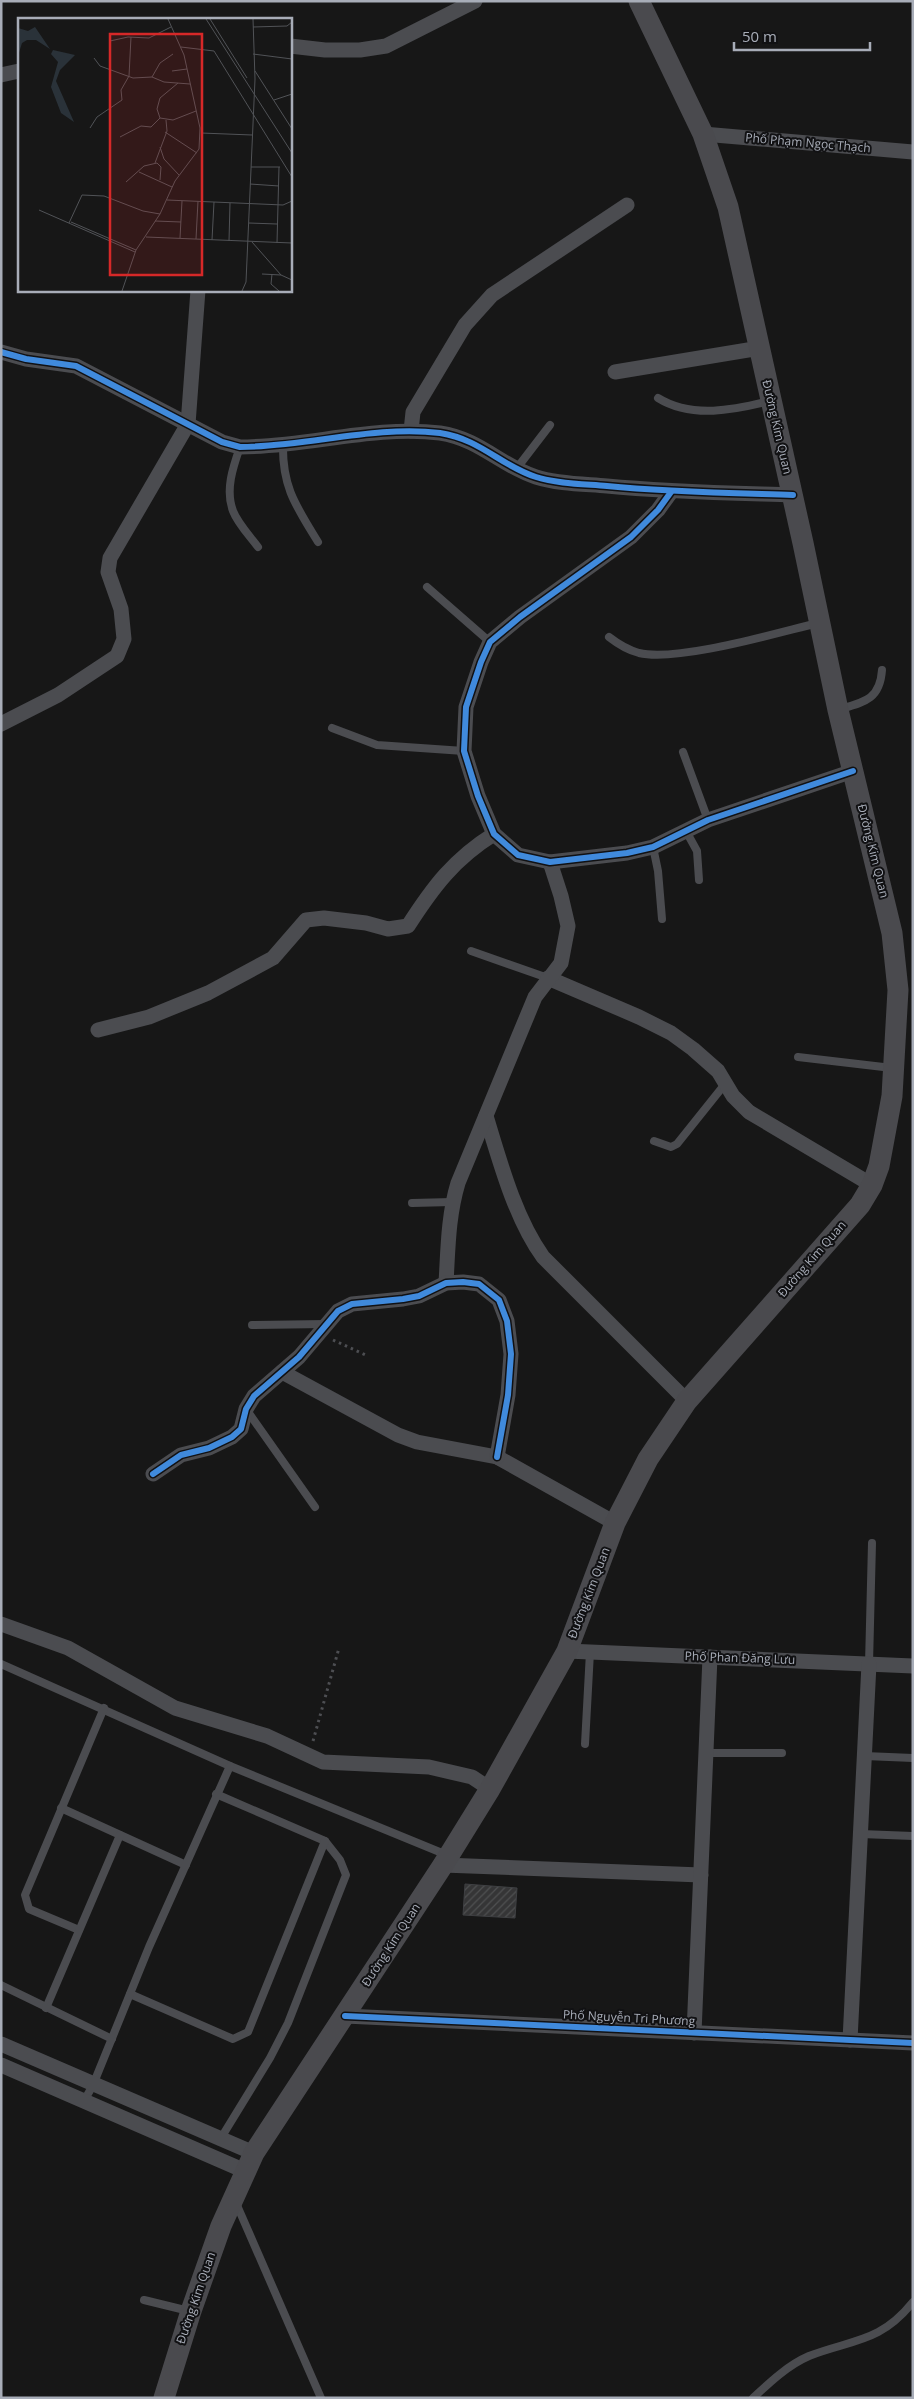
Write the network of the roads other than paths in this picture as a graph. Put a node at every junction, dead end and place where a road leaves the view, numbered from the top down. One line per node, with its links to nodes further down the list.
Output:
1 (475, 1): 3 (street)
2 (639, 1): 6 (main road, Đường Kim Quan)
3 (291, 46)
4 (18, 71): 5 (street)
5 (1, 75)
6 (703, 134): 7 (street, Phố Phạm Ngọc Thạch); 10 (main road, Đường Kim Quan)
7 (913, 152)
8 (627, 205): 17 (street)
9 (198, 291): 15 (street)
10 (760, 348): 12 (street); 14 (main road, Đường Kim Quan)
11 (1, 352): 15 (street)
12 (615, 372)
13 (658, 398): 14 (lane)
14 (771, 400): 22 (main road, Đường Kim Quan)
15 (188, 424): 19 (street); 31 (street)
16 (550, 425): 20 (lane)
17 (411, 431): 18 (street); 20 (street)
18 (283, 444): 19 (street); 23 (lane)
19 (240, 447): 24 (lane)
20 (517, 468): 21 (street)
21 (670, 492): 22 (street); 28 (street)
22 (793, 495): 26 (main road, Đường Kim Quan)
23 (318, 542)
24 (258, 547)
25 (427, 587): 28 (lane)
26 (820, 623): 27 (lane); 30 (main road, Đường Kim Quan)
27 (609, 637)
28 (490, 642): 33 (street)
29 (882, 670): 30 (lane)
30 (838, 710): 35 (main road, Đường Kim Quan)
31 (1, 724)
32 (332, 728): 33 (lane)
33 (464, 751): 38 (street)
34 (683, 752): 36 (lane)
35 (853, 771): 36 (street); 45 (main road, Đường Kim Quan)
36 (708, 820): 37 (street)
37 (686, 832): 39 (street); 41 (lane)
38 (494, 834): 40 (street); 46 (street)
39 (652, 847): 40 (street); 42 (lane)
40 (550, 862): 44 (street)
41 (700, 880)
42 (662, 919)
43 (471, 951): 44 (lane)
44 (548, 978): 49 (street); 50 (street)
45 (905, 991): 48 (main road, Đường Kim Quan)
46 (98, 1030)
47 (798, 1057): 48 (lane)
48 (894, 1069): 52 (main road, Đường Kim Quan)
49 (725, 1084): 51 (lane); 52 (street)
50 (486, 1116): 53 (street); 59 (street)
51 (654, 1141)
52 (872, 1185): 59 (main road, Đường Kim Quan)
53 (452, 1202): 54 (lane); 55 (street)
54 (412, 1203)
55 (446, 1284): 57 (street); 61 (street)
56 (252, 1325): 57 (lane)
57 (322, 1329): 58 (street)
58 (282, 1372): 60 (street); 61 (street)
59 (686, 1402): 64 (main road, Đường Kim Quan)
60 (246, 1409): 62 (street); 63 (lane)
61 (497, 1456): 64 (street)
62 (154, 1474)
63 (315, 1507)
64 (616, 1523): 67 (main road, Đường Kim Quan)
65 (872, 1543): 71 (lane)
66 (1, 1624): 80 (street)
67 (566, 1651): 68 (street, Phố Phan Đăng Lưu); 80 (main road, Đường Kim Quan)
68 (590, 1652): 69 (street, Phố Phan Đăng Lưu); 74 (lane)
69 (710, 1657): 71 (street, Phố Phan Đăng Lưu); 75 (street)
70 (1, 1664): 73 (lane)
71 (870, 1664): 72 (street, Phố Phan Đăng Lưu); 77 (street)
72 (913, 1666)
73 (104, 1708): 79 (lane); 82 (lane)
74 (585, 1744)
75 (706, 1753): 76 (lane); 89 (street)
76 (782, 1753)
77 (865, 1756): 78 (lane); 83 (street)
78 (913, 1758)
79 (230, 1766): 81 (lane); 87 (lane)
80 (490, 1789): 87 (main road, Đường Kim Quan)
81 (216, 1794): 86 (lane); 88 (lane)
82 (61, 1808): 84 (lane); 90 (lane)
83 (861, 1834): 85 (lane); 97 (street)
84 (120, 1835): 88 (lane); 90 (lane)
85 (913, 1836)
86 (325, 1841): 92 (lane); 103 (lane)
87 (446, 1860): 89 (street); 94 (main road, Đường Kim Quan)
88 (186, 1865): 92 (lane)
89 (701, 1875): 95 (street)
90 (79, 1930): 93 (lane)
91 (1, 1985): 93 (lane)
92 (130, 1994): 96 (lane)
93 (46, 2008): 96 (lane)
94 (345, 2016): 95 (street, Phố Nguyễn Tri Phương); 104 (main road, Đường Kim Quan)
95 (694, 2032): 97 (street, Phố Nguyễn Tri Phương)
96 (112, 2039): 101 (lane)
97 (850, 2040): 98 (street, Phố Nguyễn Tri Phương)
98 (913, 2043)
99 (1, 2044): 101 (street)
100 (1, 2065): 102 (street)
101 (93, 2085): 102 (lane); 103 (street)
102 (84, 2101): 104 (street)
103 (221, 2138): 104 (street)
104 (250, 2162): 105 (main road, Đường Kim Quan)
105 (233, 2197): 108 (main road, Đường Kim Quan); 110 (lane)
106 (144, 2300): 108 (lane)
107 (913, 2302): 111 (lane)
108 (191, 2311): 109 (main road, Đường Kim Quan)
109 (164, 2398)
110 (320, 2398)
111 (753, 2398)

